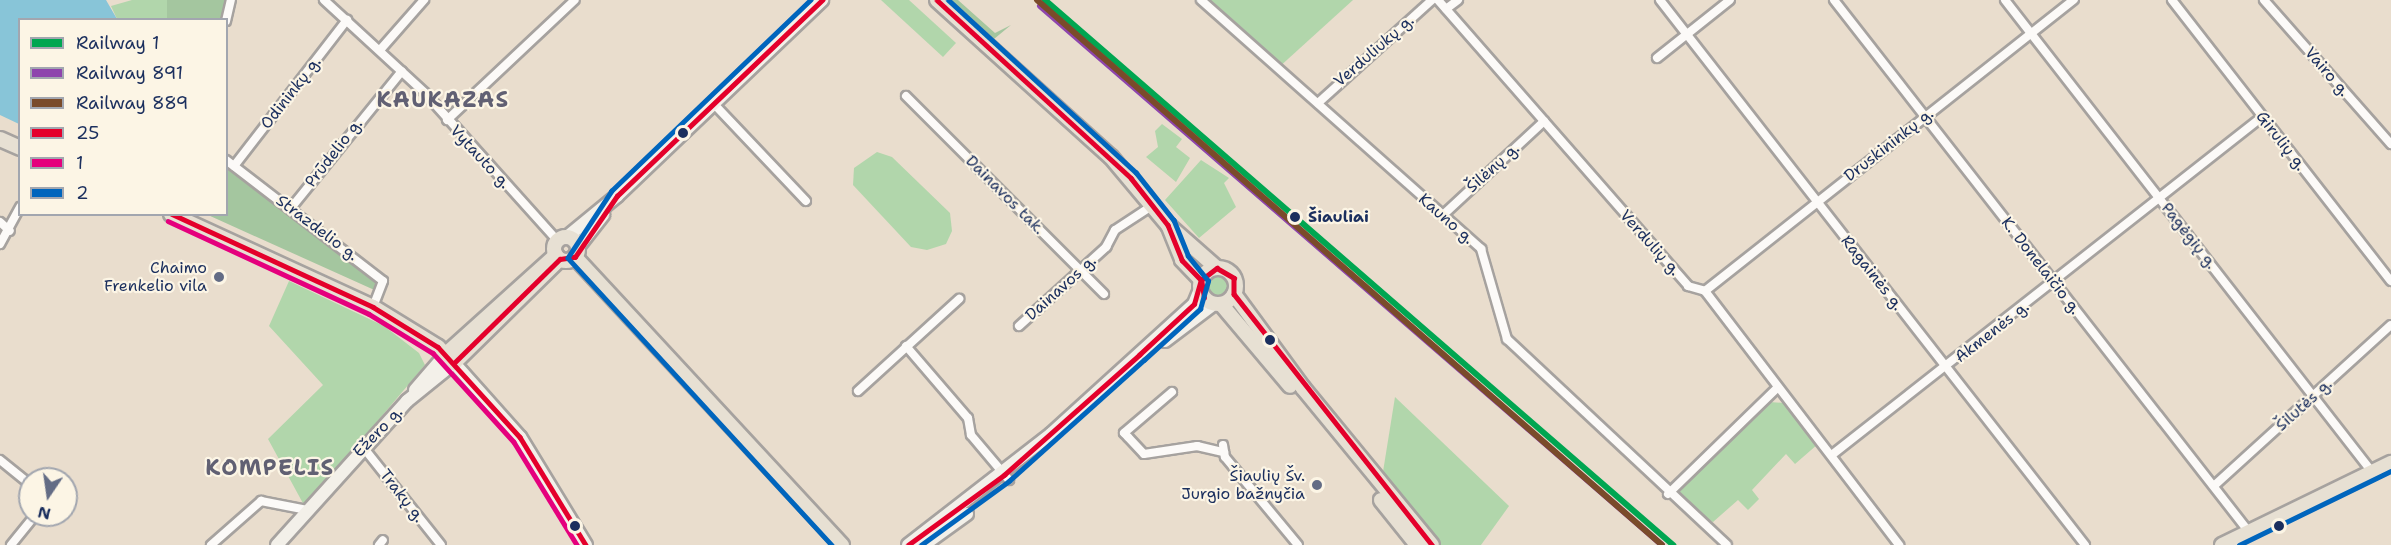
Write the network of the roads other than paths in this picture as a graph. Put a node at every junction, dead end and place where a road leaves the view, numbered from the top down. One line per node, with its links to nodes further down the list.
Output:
1 (231, 0): 19 (street)
2 (324, 0): 20 (street, Vytauto g.)
3 (424, 0): 23 (street)
4 (574, 0): 31 (street)
5 (822, 0): 28 (main road)
6 (937, 0): 41 (main road)
7 (1201, 0): 27 (street, Kauno g.)
8 (1432, 0): 27 (street, Verduliukų g.)
9 (1438, 0): 18 (street, Verdulių g.)
10 (1458, 0): 18 (street)
11 (1660, 0): 22 (street, Ragainės g.)
12 (1730, 0): 22 (street)
13 (1833, 0): 29 (street, K. Donelaičio g.)
14 (2006, 0): 21 (street, Pagėgių g.)
15 (2074, 0): 21 (street, Druskininkų g.)
16 (2172, 0): 30 (street, Girulių g.)
17 (2264, 0): 34 (street, Vairo g.)
18 (1446, 9): 32 (street, Verdulių g.)
19 (227, 18)
20 (347, 20): 23 (street, Vytauto g.); 36 (street, Odininkų g.)
21 (2031, 33): 29 (street, Druskininkų g.); 38 (street, Pagėgių g.)
22 (1686, 35): 24 (street); 40 (street, Ragainės g.)
23 (380, 50): 25 (street, Vytauto g.)
24 (1657, 58)
25 (402, 71): 31 (street, Vytauto g.); 42 (street, Prūdelio g.)
26 (906, 96): 54 (street, Dainavos tak.)
27 (1318, 103): 44 (street, Kauno g.)
28 (713, 104): 37 (main road); 39 (street)
29 (1924, 117): 40 (street, Druskininkų g.); 56 (street, K. Donelaičio g.)
30 (2262, 117): 38 (street, Akmenės g.); 55 (street, Girulių g.)
31 (447, 120): 49 (street, Vytauto g.)
32 (1544, 121): 44 (street, Šilėnų g.); 58 (street, Verdulių g.)
33 (0, 139): 35 (main road)
34 (2391, 144)
35 (18, 147)
36 (230, 163): 42 (street, Strazdelio g.)
37 (617, 196): 49 (main road); 51 (main road)
38 (2158, 196): 56 (street, Akmenės g.); 72 (street, Pagėgių g.)
39 (806, 201)
40 (1816, 201): 58 (street, Druskininkų g.); 68 (street, Ragainės g.)
41 (1154, 205): 47 (main road); 54 (street, Dainavos g.)
42 (291, 208): 63 (street, Strazdelio g.)
43 (18, 212): 48 (street)
44 (1443, 215): 81 (street, Kauno g.)
45 (175, 216): 63 (main road)
46 (0, 222): 48 (street)
47 (1168, 225): 53 (main road); 57 (main road)
48 (10, 231): 50 (street)
49 (562, 239): 51 (main road); 52 (main road)
50 (0, 244)
51 (576, 252): 52 (main road); 91 (main road)
52 (558, 257): 67 (main road, Ežero g.)
53 (1217, 268): 57 (main road); 60 (main road)
54 (1081, 270): 59 (street, Dainavos tak.); 65 (street, Dainavos g.)
55 (2391, 281)
56 (2054, 282): 68 (street, Akmenės g.); 80 (street, K. Donelaičio g.)
57 (1200, 285): 62 (main road); 79 (main road)
58 (1705, 291): 69 (street, Verdulių g.)
59 (1104, 294)
60 (1234, 294): 62 (main road); 85 (main road)
61 (959, 299): 66 (street)
62 (1218, 304): 79 (main road); 85 (main road)
63 (373, 307): 67 (main road)
64 (2391, 325): 72 (street, Šilutės g.)
65 (1018, 326)
66 (906, 346): 70 (street); 79 (street)
67 (450, 359): 73 (main road, Ežero g.); 90 (main road)
68 (1947, 367): 74 (street, Akmenės g.); 97 (street, Ragainės g.)
69 (1777, 388): 74 (street, Verdulių g.); 81 (street)
70 (858, 391)
71 (1172, 392): 94 (street)
72 (2314, 396): 77 (street, Pagėgių g.); 80 (street, Šilutės g.)
73 (363, 447): 82 (main road, Ežero g.); 89 (street, Trakų g.)
74 (1833, 454): 96 (street, Verdulių g.)
75 (0, 460): 78 (street)
76 (2391, 463): 77 (main road)
77 (2372, 472): 84 (main road)
78 (18, 474)
79 (1007, 477): 92 (main road); 93 (main road)
80 (2216, 484): 84 (street, K. Donelaičio g.)
81 (1668, 494): 95 (street, Kauno g.)
82 (307, 510): 87 (street); 88 (main road, Ežero g.)
83 (25, 527): 86 (street)
84 (2249, 532): 98 (main road)
85 (1420, 543)
86 (11, 545)
87 (211, 545)
88 (277, 545)
89 (441, 545)
90 (586, 545)
91 (842, 545)
92 (908, 545)
93 (924, 545)
94 (1298, 545)
95 (1727, 545)
96 (1899, 545)
97 (2085, 545)
98 (2222, 545)

